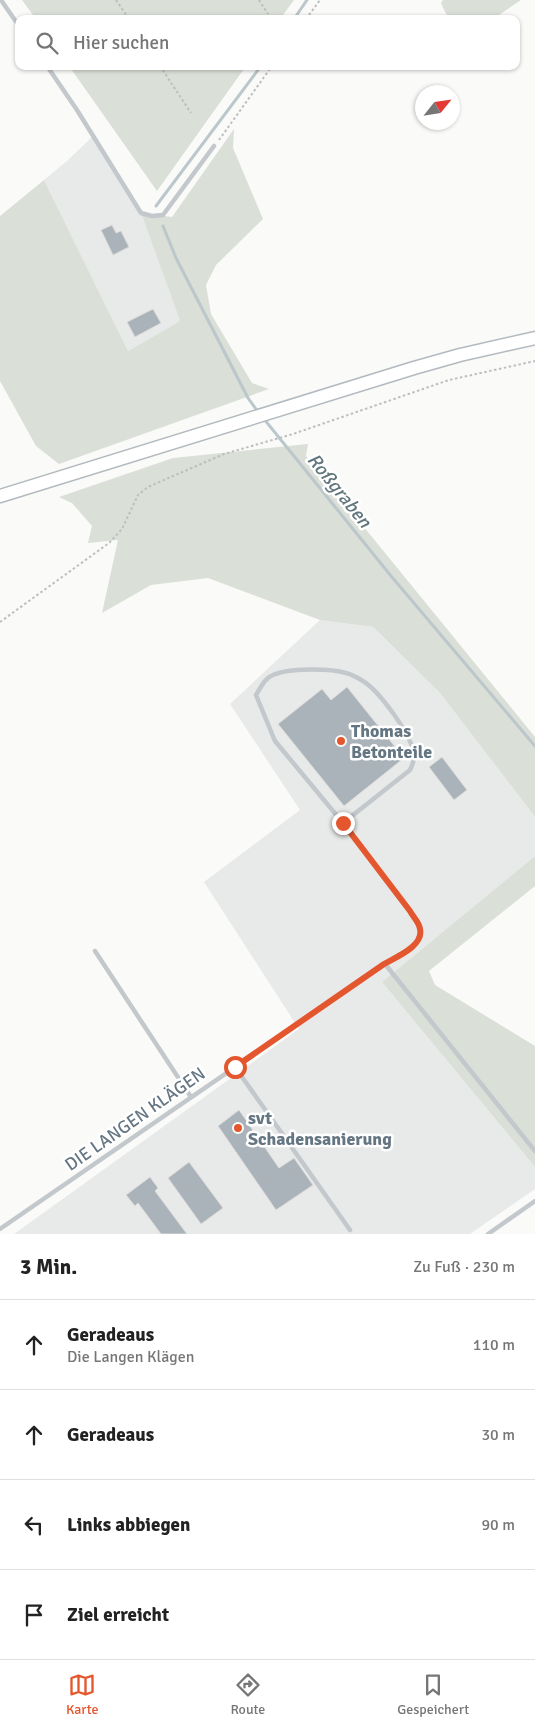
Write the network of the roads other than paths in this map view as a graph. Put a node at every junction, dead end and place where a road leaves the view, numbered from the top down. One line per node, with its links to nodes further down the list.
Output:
1 (1, 0): 2 (lane)
2 (15, 20)
3 (49, 70): 4 (lane)
4 (214, 146)
5 (535, 338): 6 (main road)
6 (0, 496)
7 (343, 823): 7 (lane); 9 (lane, DIE LANGEN KLÄGEN)
8 (95, 951): 11 (lane)
9 (384, 964): 10 (lane, DIE LANGEN KLÄGEN); 12 (lane)
10 (235, 1067): 11 (lane, DIE LANGEN KLÄGEN); 15 (lane)
11 (191, 1097): 14 (lane, DIE LANGEN KLÄGEN)
12 (535, 1151)
13 (535, 1201): 16 (lane)
14 (0, 1229)
15 (350, 1230)
16 (488, 1234)

